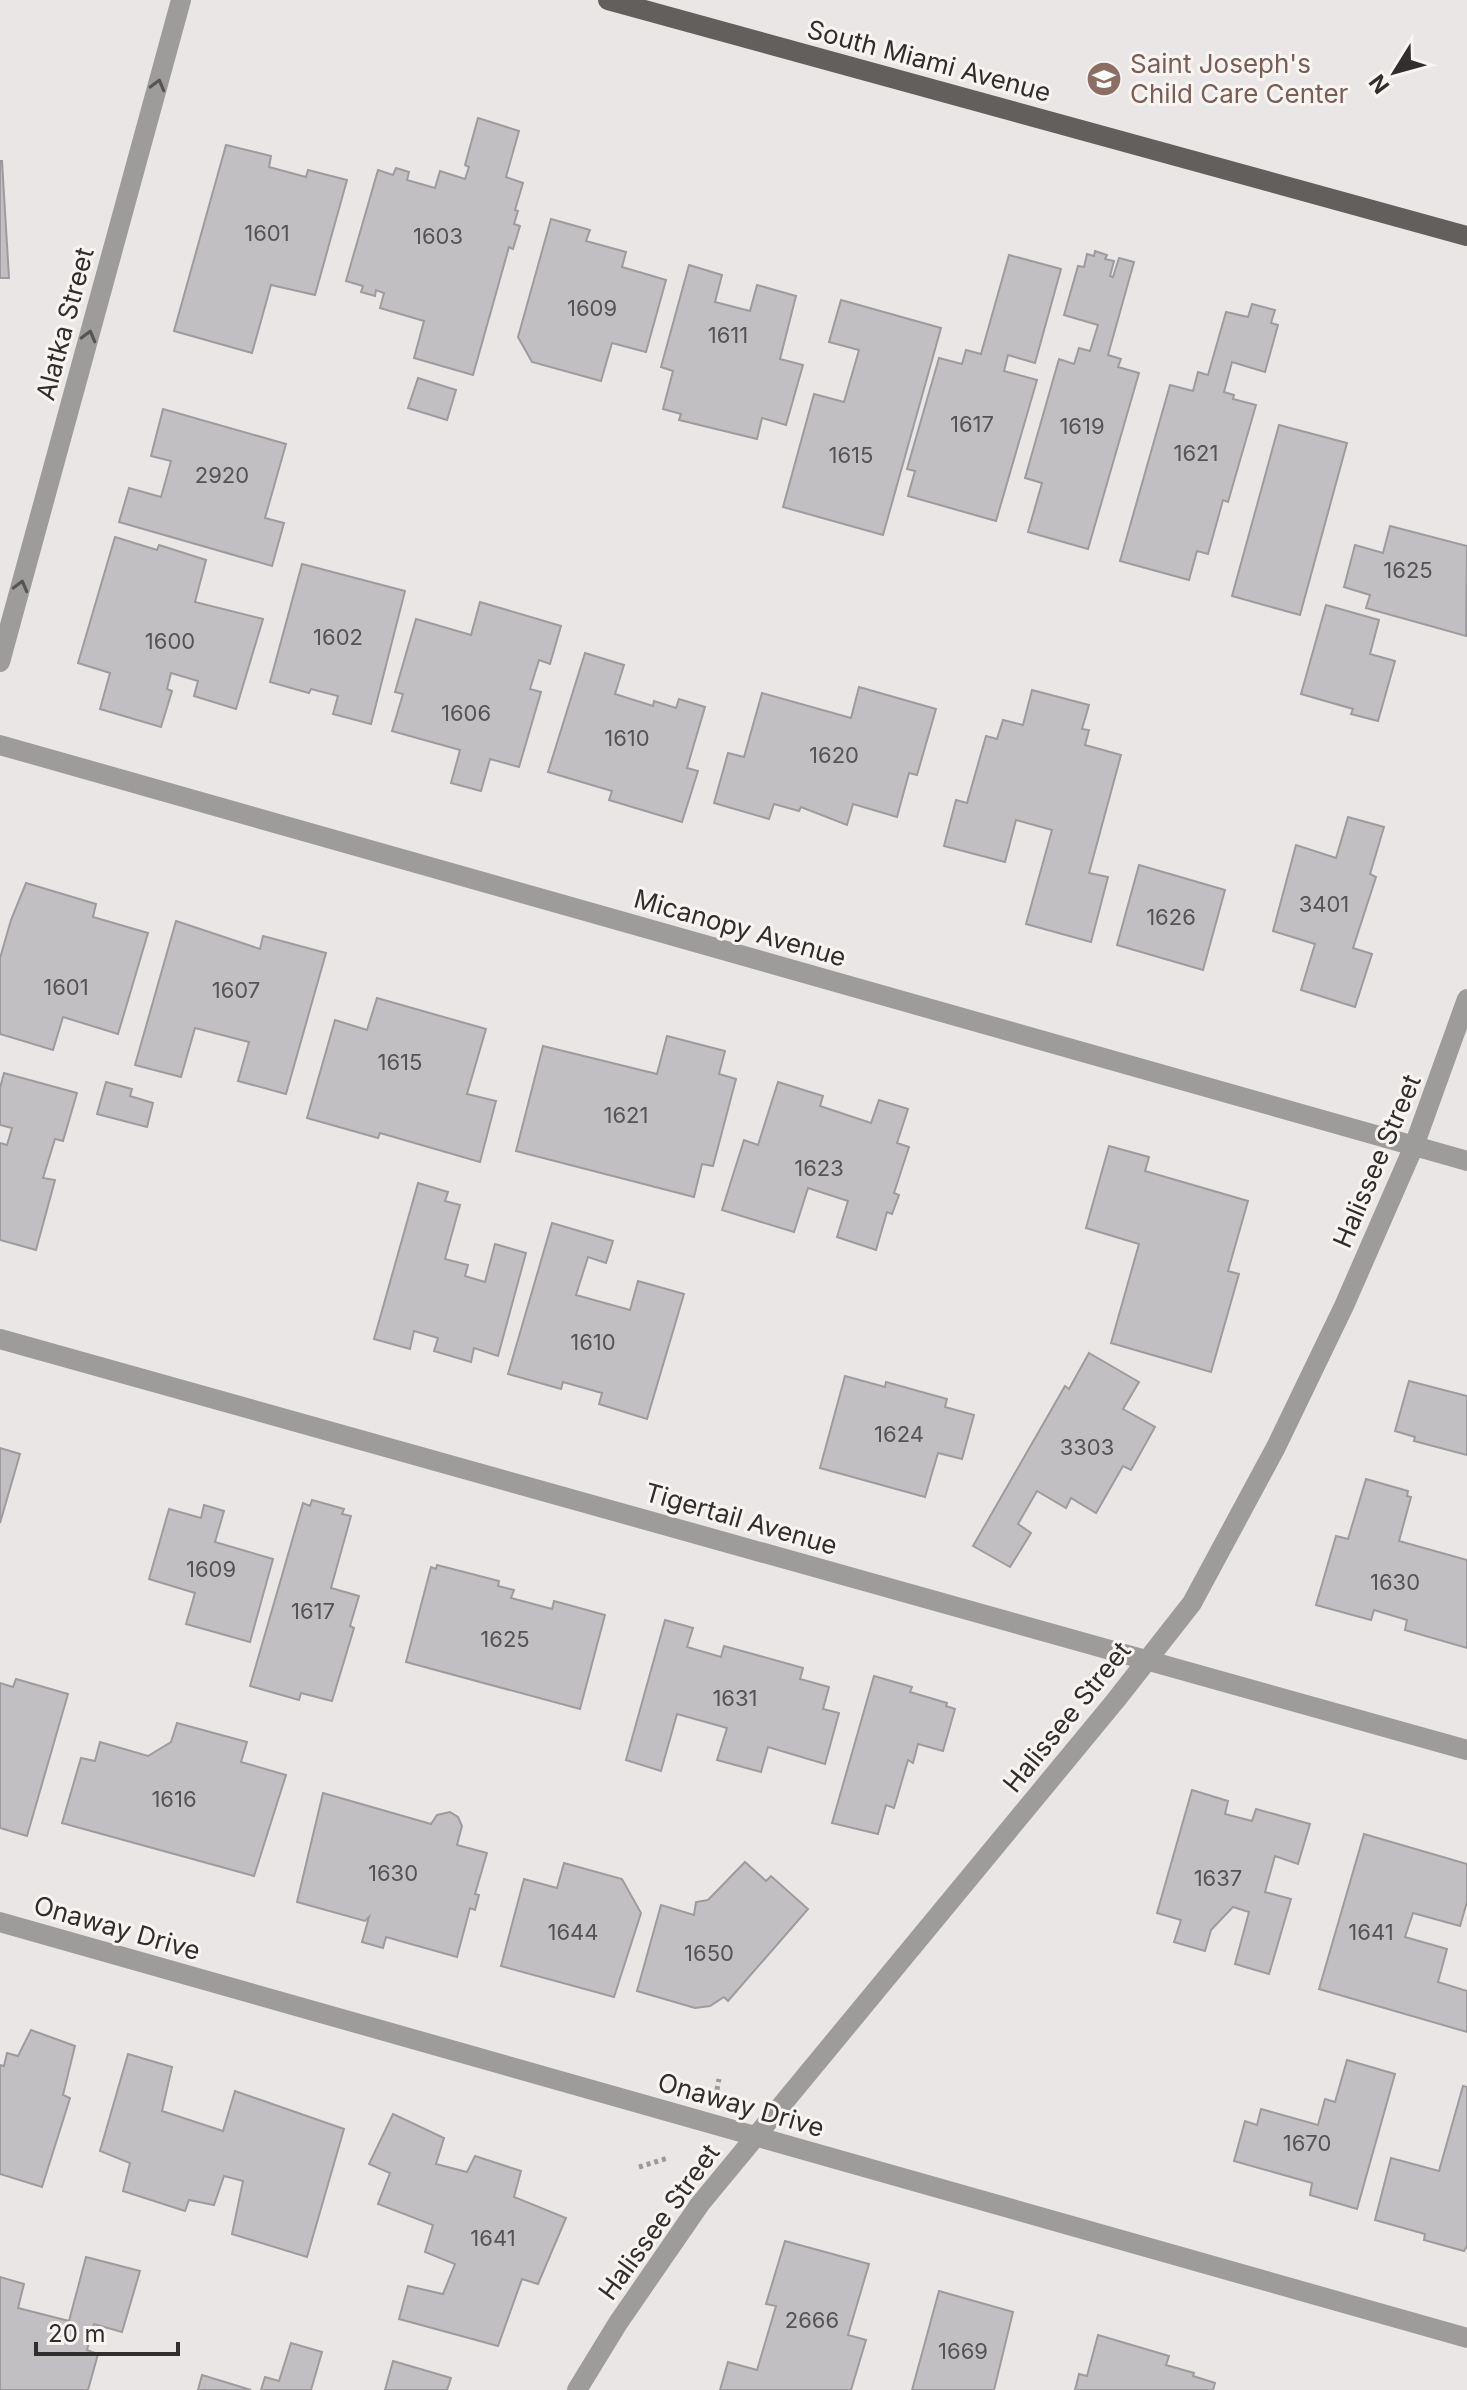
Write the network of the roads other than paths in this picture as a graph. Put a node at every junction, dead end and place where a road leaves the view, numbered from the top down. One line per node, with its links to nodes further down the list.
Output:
1 (181, 0): 4 (street, Alatka Street, one-way to 1)
2 (608, 0): 3 (main road, South Miami Avenue)
3 (1467, 236)
4 (0, 662)
5 (0, 745): 7 (street, Micanopy Avenue)
6 (1467, 999): 7 (street, Halissee Street)
7 (1414, 1146): 8 (street, Micanopy Avenue); 10 (street, Halissee Street)
8 (1467, 1161)
9 (0, 1339): 10 (street, Tigertail Avenue)
10 (1148, 1660): 11 (street, Tigertail Avenue); 13 (street, Halissee Street)
11 (1467, 1750)
12 (0, 1922): 13 (street, Onaway Drive)
13 (756, 2136): 14 (street, Onaway Drive); 15 (street, Halissee Street)
14 (1467, 2338)
15 (577, 2390)

